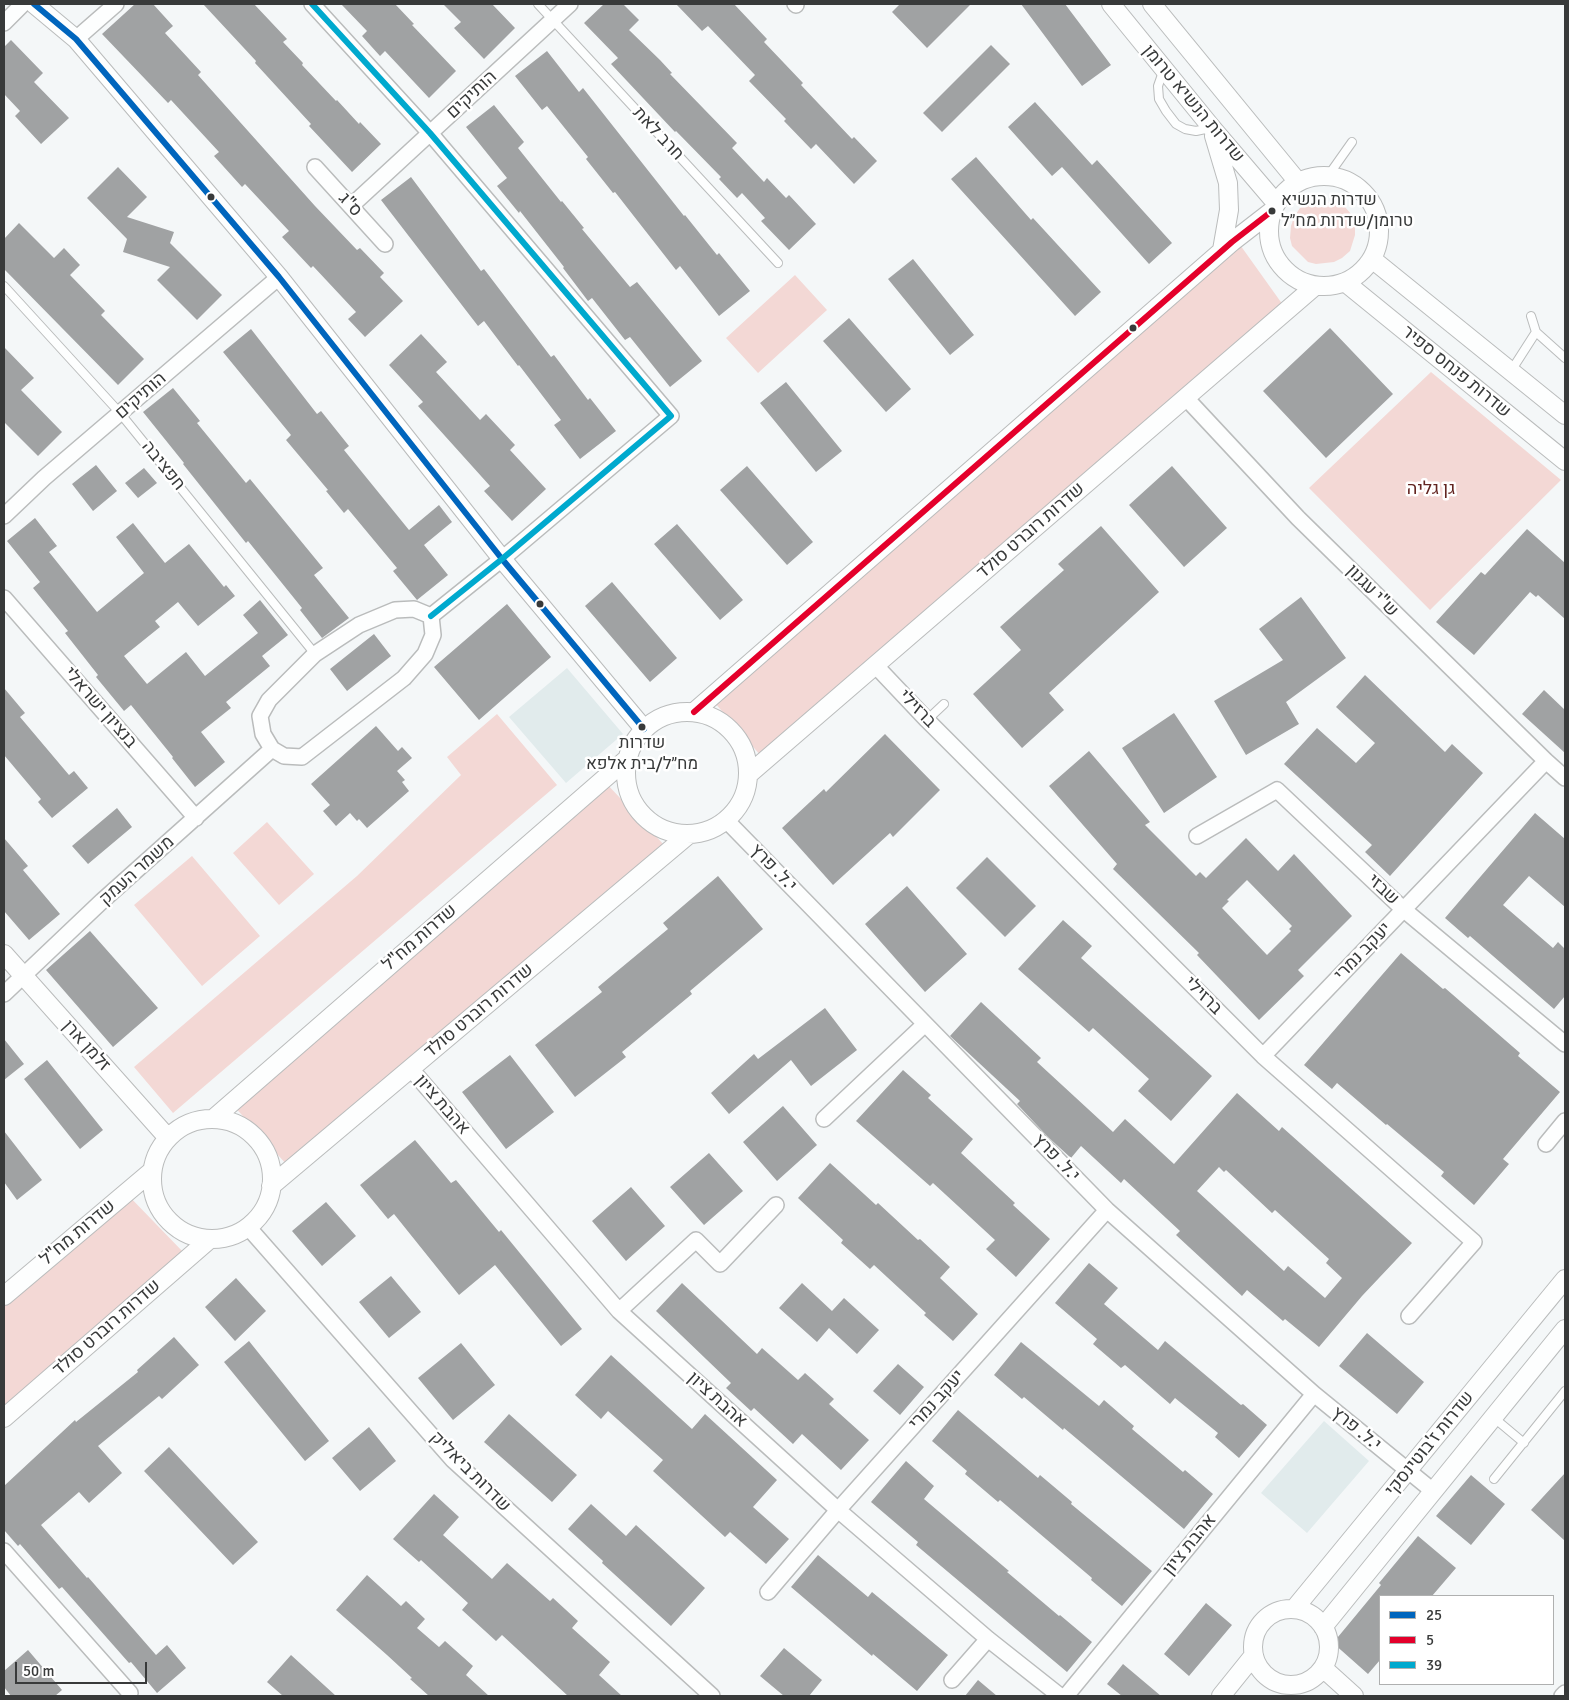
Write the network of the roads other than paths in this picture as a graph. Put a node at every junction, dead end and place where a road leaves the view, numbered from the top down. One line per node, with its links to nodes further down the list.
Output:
1 (23, 4): 10 (street)
2 (34, 4): 11 (street)
3 (116, 4): 11 (street)
4 (312, 4): 14 (street)
5 (538, 4): 9 (lane, חרב לאת)
6 (570, 4): 9 (street, הותיקים)
7 (1111, 4): 12 (street, שדרות הנשיא טרומן)
8 (1152, 4): 18 (street, שדרות הנשיא טרומן)
9 (553, 19): 14 (street, הותיקים); 24 (lane, חרב לאת)
10 (4, 23)
11 (76, 39): 25 (street)
12 (1164, 69): 13 (street, שדרות הנשיא טרומן); 13 (lane)
13 (1212, 128): 20 (street, שדרות הנשיא טרומן); 22 (street)
14 (430, 133): 19 (street, הותיקים); 38 (street)
15 (1352, 142): 17 (lane)
16 (315, 167): 19 (street, ס"ג)
17 (1328, 176): 18 (street); 23 (street)
18 (1298, 182): 20 (street)
19 (351, 206): 21 (street, ס"ג)
20 (1274, 207): 22 (street); 28 (street)
21 (385, 244)
22 (1222, 250): 44 (street)
23 (1372, 260): 26 (street); 32 (street, שדרות פנחס ספיר)
24 (778, 264)
25 (279, 277): 34 (street, הותיקים); 38 (street)
26 (1346, 283): 28 (street); 36 (street, שדרות פנחס ספיר)
27 (4, 286): 34 (lane, חפציבה)
28 (1314, 286): 33 (street, שדרות רוברט סולד)
29 (1531, 316): 30 (lane)
30 (1536, 332): 31 (lane); 32 (lane)
31 (1565, 358)
32 (1511, 372): 35 (street, שדרות פנחס ספיר)
33 (1186, 398): 42 (street, שדרות רוברט סולד); 49 (street, ש"י עגנון)
34 (120, 413): 37 (street, הותיקים); 41 (lane, חפציבה)
35 (1565, 415)
36 (1565, 461)
37 (4, 516)
38 (502, 560): 40 (street); 46 (street)
39 (4, 598): 52 (street, בנציון ישראלי)
40 (431, 616): 41 (street); 47 (street)
41 (315, 654): 47 (street)
42 (875, 665): 45 (street, ברזילי); 50 (street, שדרות רוברט סולד)
43 (944, 704): 45 (lane)
44 (694, 712): 46 (street); 50 (street)
45 (927, 720): 62 (street, ברזילי)
46 (644, 729): 48 (street)
47 (272, 749): 52 (street, משמר העמק)
48 (628, 758): 54 (street); 64 (street, שדרות מח"ל)
49 (1546, 761): 51 (street, ש"י עגנון); 56 (street, יעקב נמרי)
50 (748, 776): 53 (street)
51 (1565, 778)
52 (196, 818): 58 (street, משמר העמק)
53 (726, 820): 54 (street); 60 (street, י.ל. פרץ)
54 (688, 834): 63 (street, שדרות רוברט סולד)
55 (1197, 836): 56 (street, שבזי)
56 (1403, 909): 61 (street, שבזי); 62 (street, יעקב נמרי)
57 (4, 954): 58 (street, זלמן ארן)
58 (23, 976): 59 (street, משמר העמק); 67 (street, זלמן ארן)
59 (4, 994)
60 (925, 1024): 65 (street); 72 (street, י.ל. פרץ)
61 (1565, 1044)
62 (1263, 1056): 78 (street, ברזילי)
63 (411, 1069): 70 (street, שדרות רוברט סולד); 77 (street, אהבת ציון)
64 (213, 1119): 67 (street); 70 (street)
65 (824, 1119)
66 (1565, 1121): 68 (street)
67 (168, 1138): 69 (street)
68 (1546, 1144)
69 (152, 1171): 74 (street); 76 (street, שדרות מח"ל)
70 (271, 1186): 73 (street)
71 (776, 1205): 77 (street)
72 (1107, 1210): 81 (street, י.ל. פרץ); 88 (street, יעקב נמרי)
73 (248, 1227): 74 (street); 100 (street, שדרות ביאליק)
74 (210, 1240): 83 (street, שדרות רוברט סולד)
75 (1565, 1279): 85 (street, שדרות ז'בוטינסקי)
76 (4, 1296)
77 (619, 1312): 88 (street, אהבת ציון)
78 (1409, 1316)
79 (1565, 1329): 82 (street, שדרות ז'בוטינסקי)
80 (1565, 1391): 84 (lane)
81 (1314, 1394): 85 (street, י.ל. פרץ); 102 (street, אהבת ציון)
82 (1493, 1417): 84 (lane); 87 (street, שדרות ז'בוטינסקי)
83 (4, 1418)
84 (1524, 1443): 86 (lane)
85 (1408, 1471): 87 (street, י.ל. פרץ); 91 (street, שדרות ז'בוטינסקי)
86 (1494, 1479)
87 (1433, 1491): 92 (street, שדרות ז'בוטינסקי)
88 (838, 1510): 90 (street, יעקב נמרי); 93 (street, אהבת ציון)
89 (4, 1551): 99 (street)
90 (768, 1592)
91 (1294, 1609): 92 (street); 94 (street)
92 (1323, 1627): 95 (street)
93 (988, 1639): 96 (street); 101 (street, אהבת ציון)
94 (1254, 1655): 97 (street); 103 (street)
95 (1323, 1668): 97 (street); 104 (street)
96 (952, 1680)
97 (1293, 1691)
98 (1565, 1692): 105 (street)
99 (130, 1693)
100 (702, 1693)
101 (1060, 1696)
102 (1066, 1696)
103 (1222, 1696)
104 (1354, 1696)
105 (1562, 1696)

